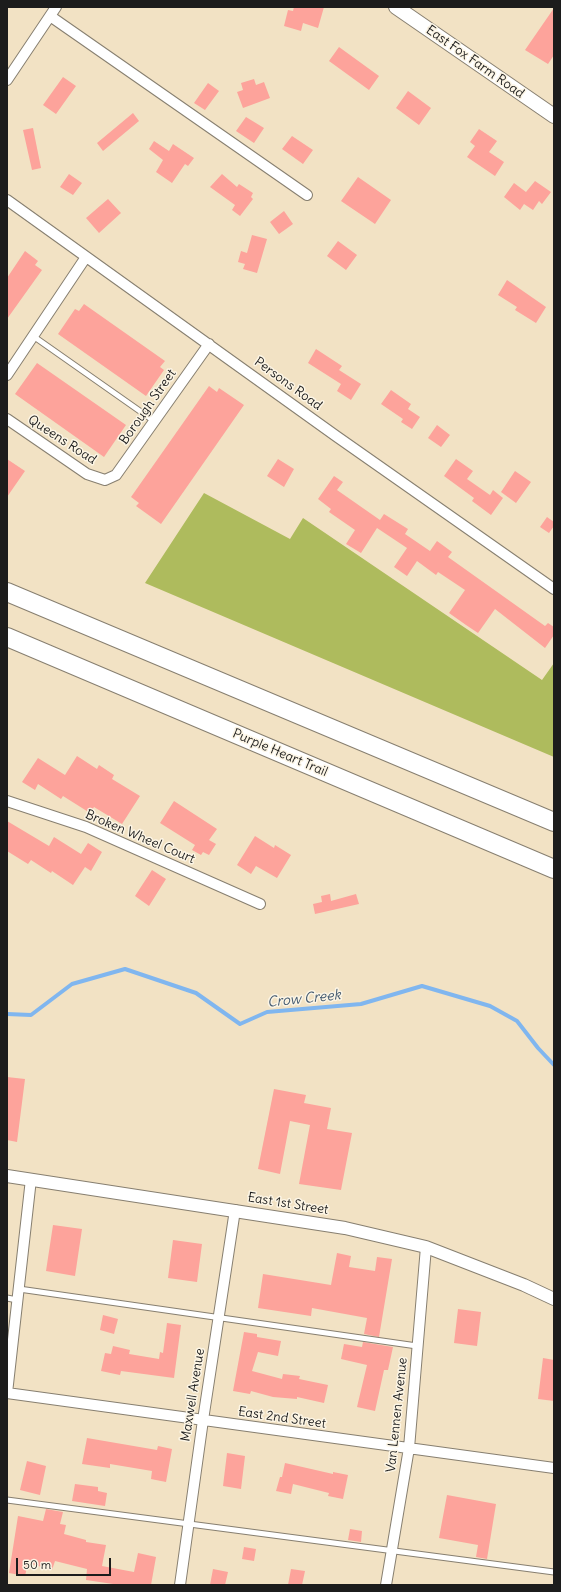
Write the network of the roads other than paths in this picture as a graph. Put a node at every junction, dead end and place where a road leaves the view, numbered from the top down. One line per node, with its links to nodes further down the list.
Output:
1 (56, 7): 3 (street)
2 (405, 9): 5 (main road, East Fox Farm Road)
3 (50, 16): 4 (street); 6 (street)
4 (7, 80)
5 (554, 116)
6 (307, 195)
7 (7, 200): 8 (street, Persons Road)
8 (86, 257): 9 (street); 10 (street, Persons Road)
9 (33, 336): 11 (street); 13 (lane)
10 (209, 344): 13 (street, Borough Street); 15 (street, Persons Road)
11 (7, 375)
12 (7, 420): 14 (street, Queens Road)
13 (154, 421): 14 (street, Borough Street)
14 (105, 480)
15 (554, 589)
16 (7, 592): 19 (highway)
17 (7, 637): 20 (highway, Purple Heart Trail)
18 (7, 801): 23 (street, Broken Wheel Court)
19 (554, 822)
20 (460, 830): 21 (highway, Purple Heart Trail); 22 (highway)
21 (554, 869)
22 (554, 876)
23 (260, 904)
24 (7, 1176): 25 (street, East 1st Street)
25 (31, 1179): 26 (street, East 1st Street); 28 (street)
26 (235, 1210): 27 (street, East 1st Street); 32 (street, Maxwell Avenue)
27 (426, 1247): 30 (street, East 1st Street); 33 (street, Van Lennen Avenue)
28 (19, 1289): 31 (street); 32 (lane)
29 (7, 1298): 31 (lane)
30 (554, 1299)
31 (18, 1300): 34 (street)
32 (218, 1317): 33 (lane); 35 (street, Maxwell Avenue)
33 (417, 1346): 36 (street, Van Lennen Avenue)
34 (7, 1393): 35 (street, East 2nd Street)
35 (203, 1420): 36 (street, East 2nd Street); 39 (street, Maxwell Avenue)
36 (409, 1448): 37 (street, East 2nd Street); 40 (street, Van Lennen Avenue)
37 (554, 1468)
38 (7, 1500): 39 (lane)
39 (188, 1524): 40 (lane); 42 (street, Maxwell Avenue)
40 (392, 1550): 41 (lane); 43 (street, Van Lennen Avenue)
41 (554, 1572)
42 (180, 1585)
43 (386, 1585)

